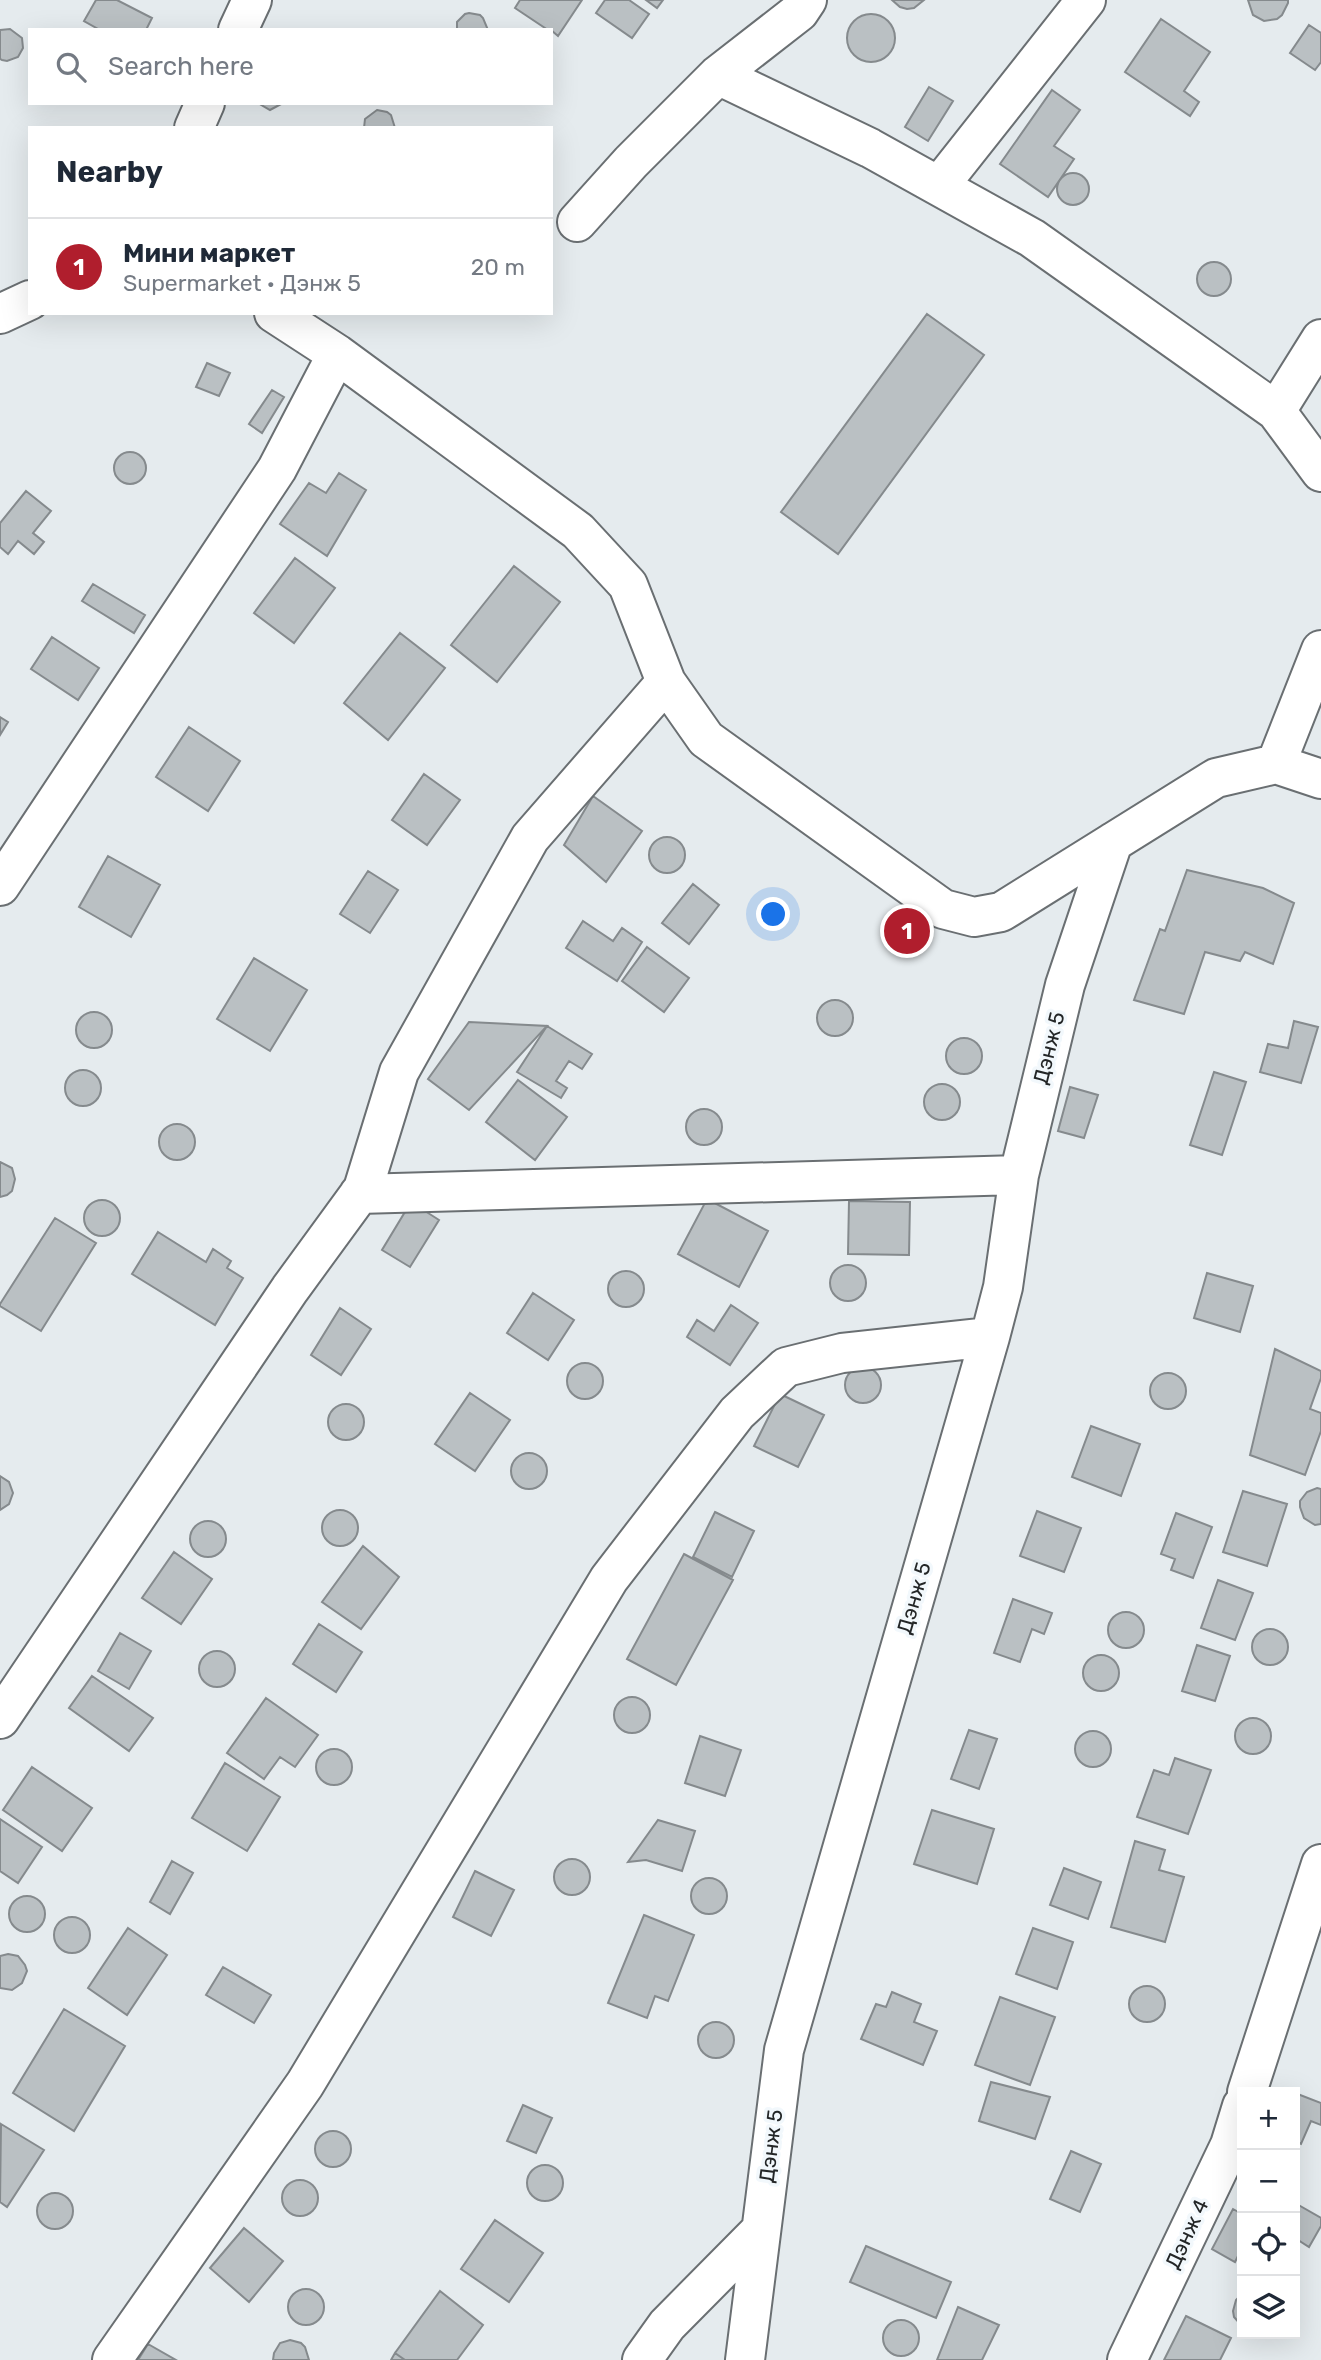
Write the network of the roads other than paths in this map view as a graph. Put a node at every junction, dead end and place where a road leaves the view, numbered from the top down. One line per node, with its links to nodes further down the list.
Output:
1 (252, 0): 4 (street)
2 (807, 0): 5 (street)
3 (1086, 0): 8 (street)
4 (239, 28)
5 (718, 75): 8 (street); 9 (street)
6 (204, 105): 7 (street)
7 (195, 126)
8 (939, 186): 15 (street)
9 (578, 222)
10 (28, 301): 11 (street)
11 (0, 314)
12 (277, 315): 14 (street)
13 (1321, 339): 15 (street)
14 (337, 354): 18 (street); 22 (street)
15 (1276, 411): 16 (street)
16 (1321, 472)
17 (1321, 650): 19 (street)
18 (666, 682): 21 (street); 24 (street)
19 (1276, 764): 20 (street); 21 (street)
20 (1321, 779)
21 (1113, 842): 23 (street, Дэнж 5)
22 (0, 886)
23 (1019, 1175): 24 (street); 25 (street, Дэнж 5)
24 (359, 1194): 26 (street)
25 (990, 1337): 30 (street, Дэнж 5); 31 (street)
26 (0, 1719)
27 (1321, 1864): 28 (street)
28 (1249, 2087)
29 (1237, 2122): 34 (street, Дэнж 4)
30 (760, 2231): 32 (street); 33 (street, Дэнж 5)
31 (112, 2360)
32 (642, 2360)
33 (745, 2360)
34 (1127, 2360)

